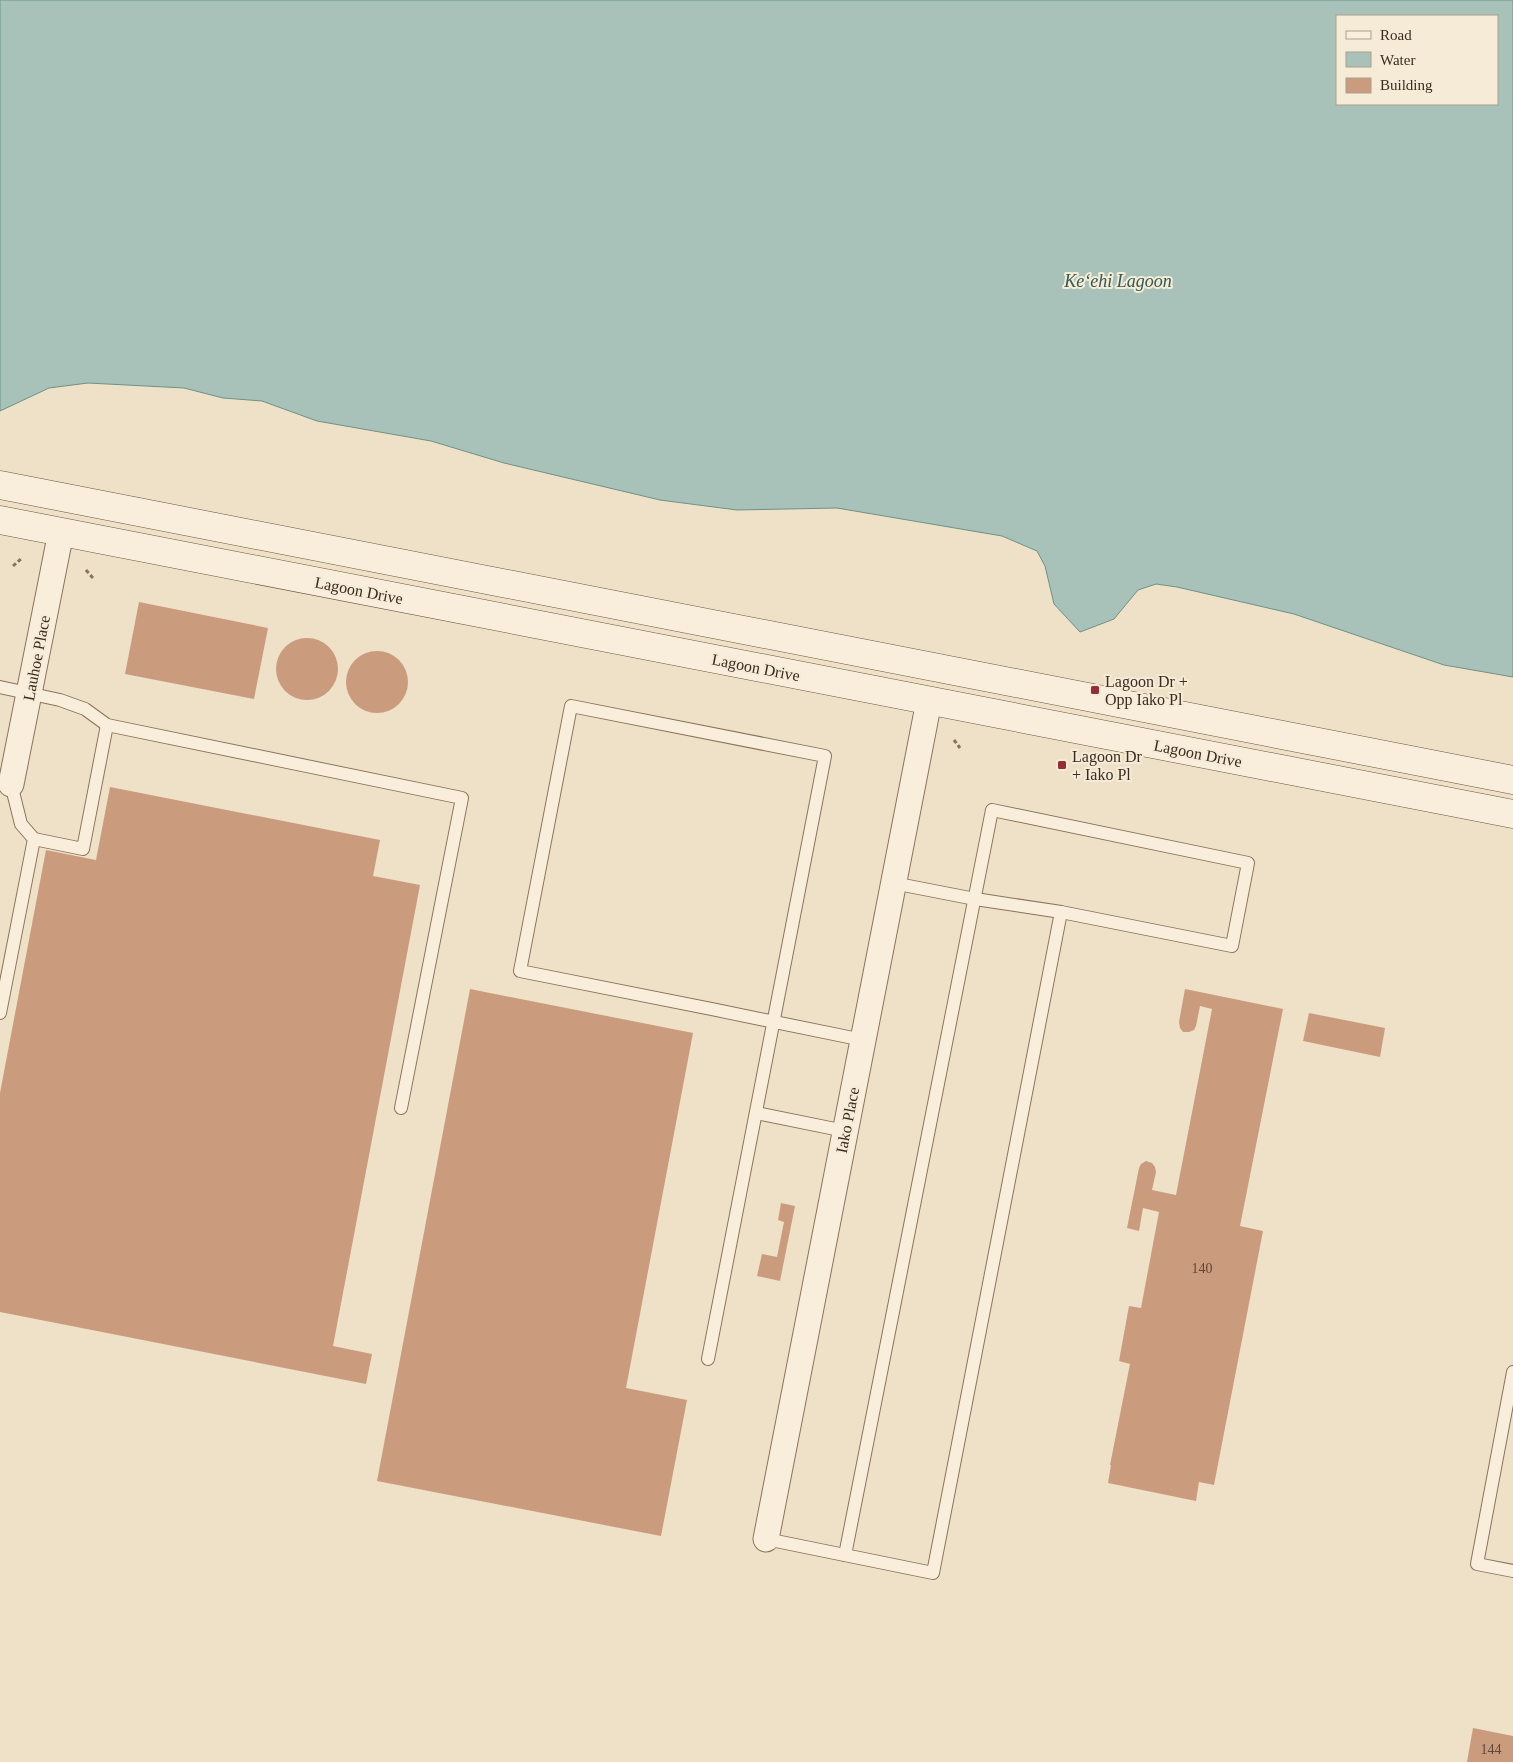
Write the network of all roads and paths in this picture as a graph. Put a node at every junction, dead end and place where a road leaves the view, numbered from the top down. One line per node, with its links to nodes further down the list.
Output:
1 (0, 485): 2 (street)
2 (68, 498): 4 (street); 9 (street)
3 (0, 520): 4 (street, Lagoon Drive)
4 (61, 532): 11 (street, Lauhoe Place); 12 (street, Lagoon Drive)
5 (22, 558): 6 (path)
6 (12, 566)
7 (86, 570): 8 (path)
8 (93, 578)
9 (935, 667): 12 (street); 16 (street)
10 (0, 687): 11 (lane)
11 (29, 693): 13 (lane); 17 (street, Lauhoe Place)
12 (929, 701): 18 (street, Lagoon Drive); 20 (street, Iako Place)
13 (107, 725): 19 (lane); 26 (lane)
14 (954, 740): 15 (path)
15 (960, 748)
16 (1513, 780)
17 (11, 784): 19 (lane)
18 (1513, 814)
19 (34, 839): 23 (lane)
20 (893, 883): 21 (lane); 25 (street, Iako Place)
21 (974, 898): 22 (lane); 22 (lane); 32 (lane)
22 (1061, 912): 32 (lane)
23 (0, 1013)
24 (773, 1022): 24 (lane); 25 (lane); 27 (lane)
25 (863, 1040): 28 (street, Iako Place)
26 (402, 1108)
27 (756, 1113): 28 (lane); 29 (lane)
28 (845, 1131): 31 (street, Iako Place)
29 (708, 1359)
30 (1513, 1372): 33 (lane)
31 (766, 1539): 32 (lane)
32 (845, 1555)
33 (1513, 1571)

